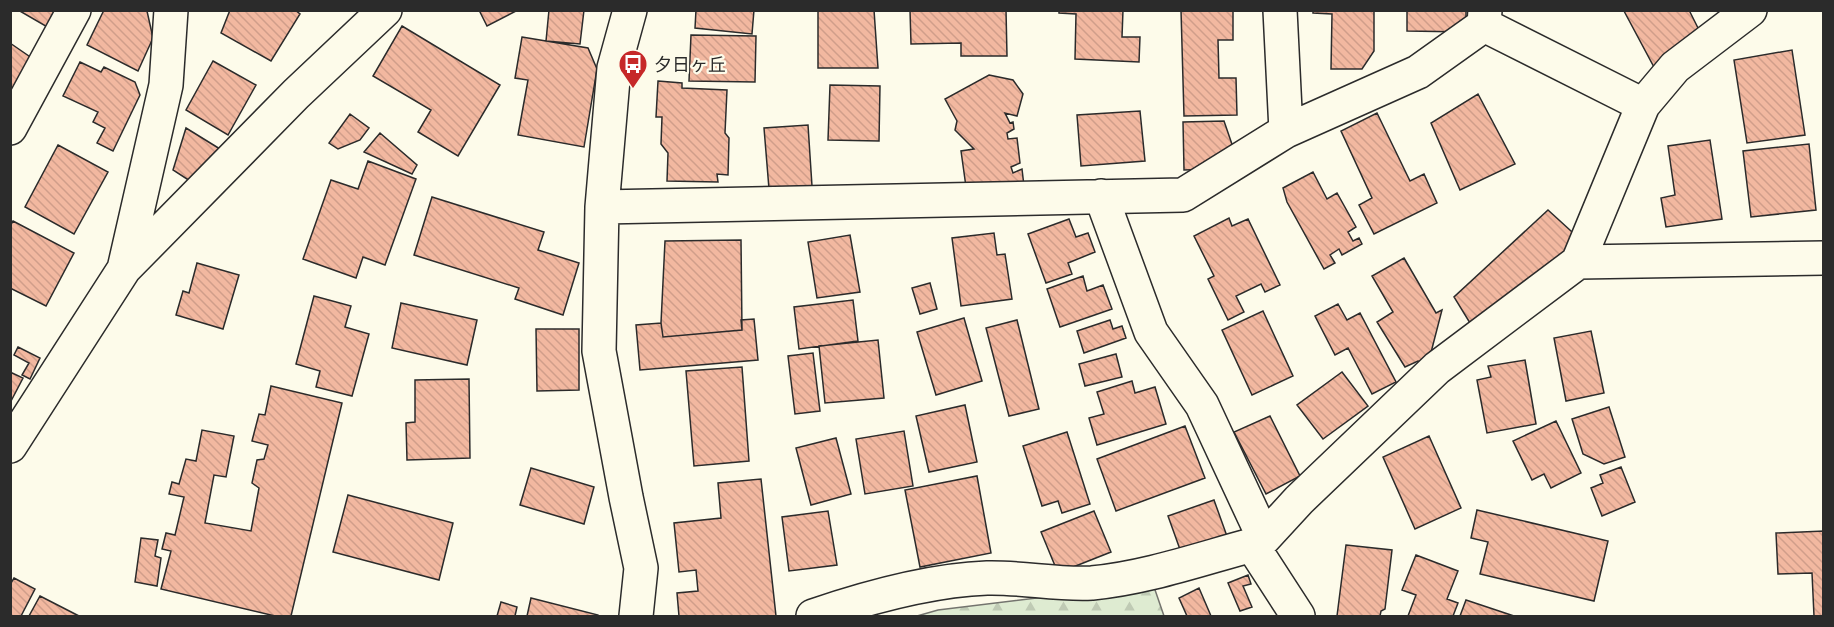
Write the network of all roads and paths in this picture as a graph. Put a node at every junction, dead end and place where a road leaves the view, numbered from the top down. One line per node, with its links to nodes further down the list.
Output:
1 (74, 10): 9 (street)
2 (171, 10): 15 (street)
3 (385, 10): 15 (street)
4 (630, 10): 12 (street)
5 (1280, 10): 10 (street)
6 (1750, 10): 8 (street)
7 (1484, 18): 8 (street); 10 (street)
8 (1642, 105): 14 (street)
9 (10, 128)
10 (1286, 130): 11 (street)
11 (1101, 196): 12 (street); 17 (street)
12 (602, 207): 18 (street)
13 (1824, 258): 14 (street)
14 (1578, 262): 17 (street)
15 (124, 269): 16 (street)
16 (10, 446)
17 (1258, 541): 19 (street); 20 (street)
18 (636, 616)
19 (813, 616)
20 (1298, 616)

